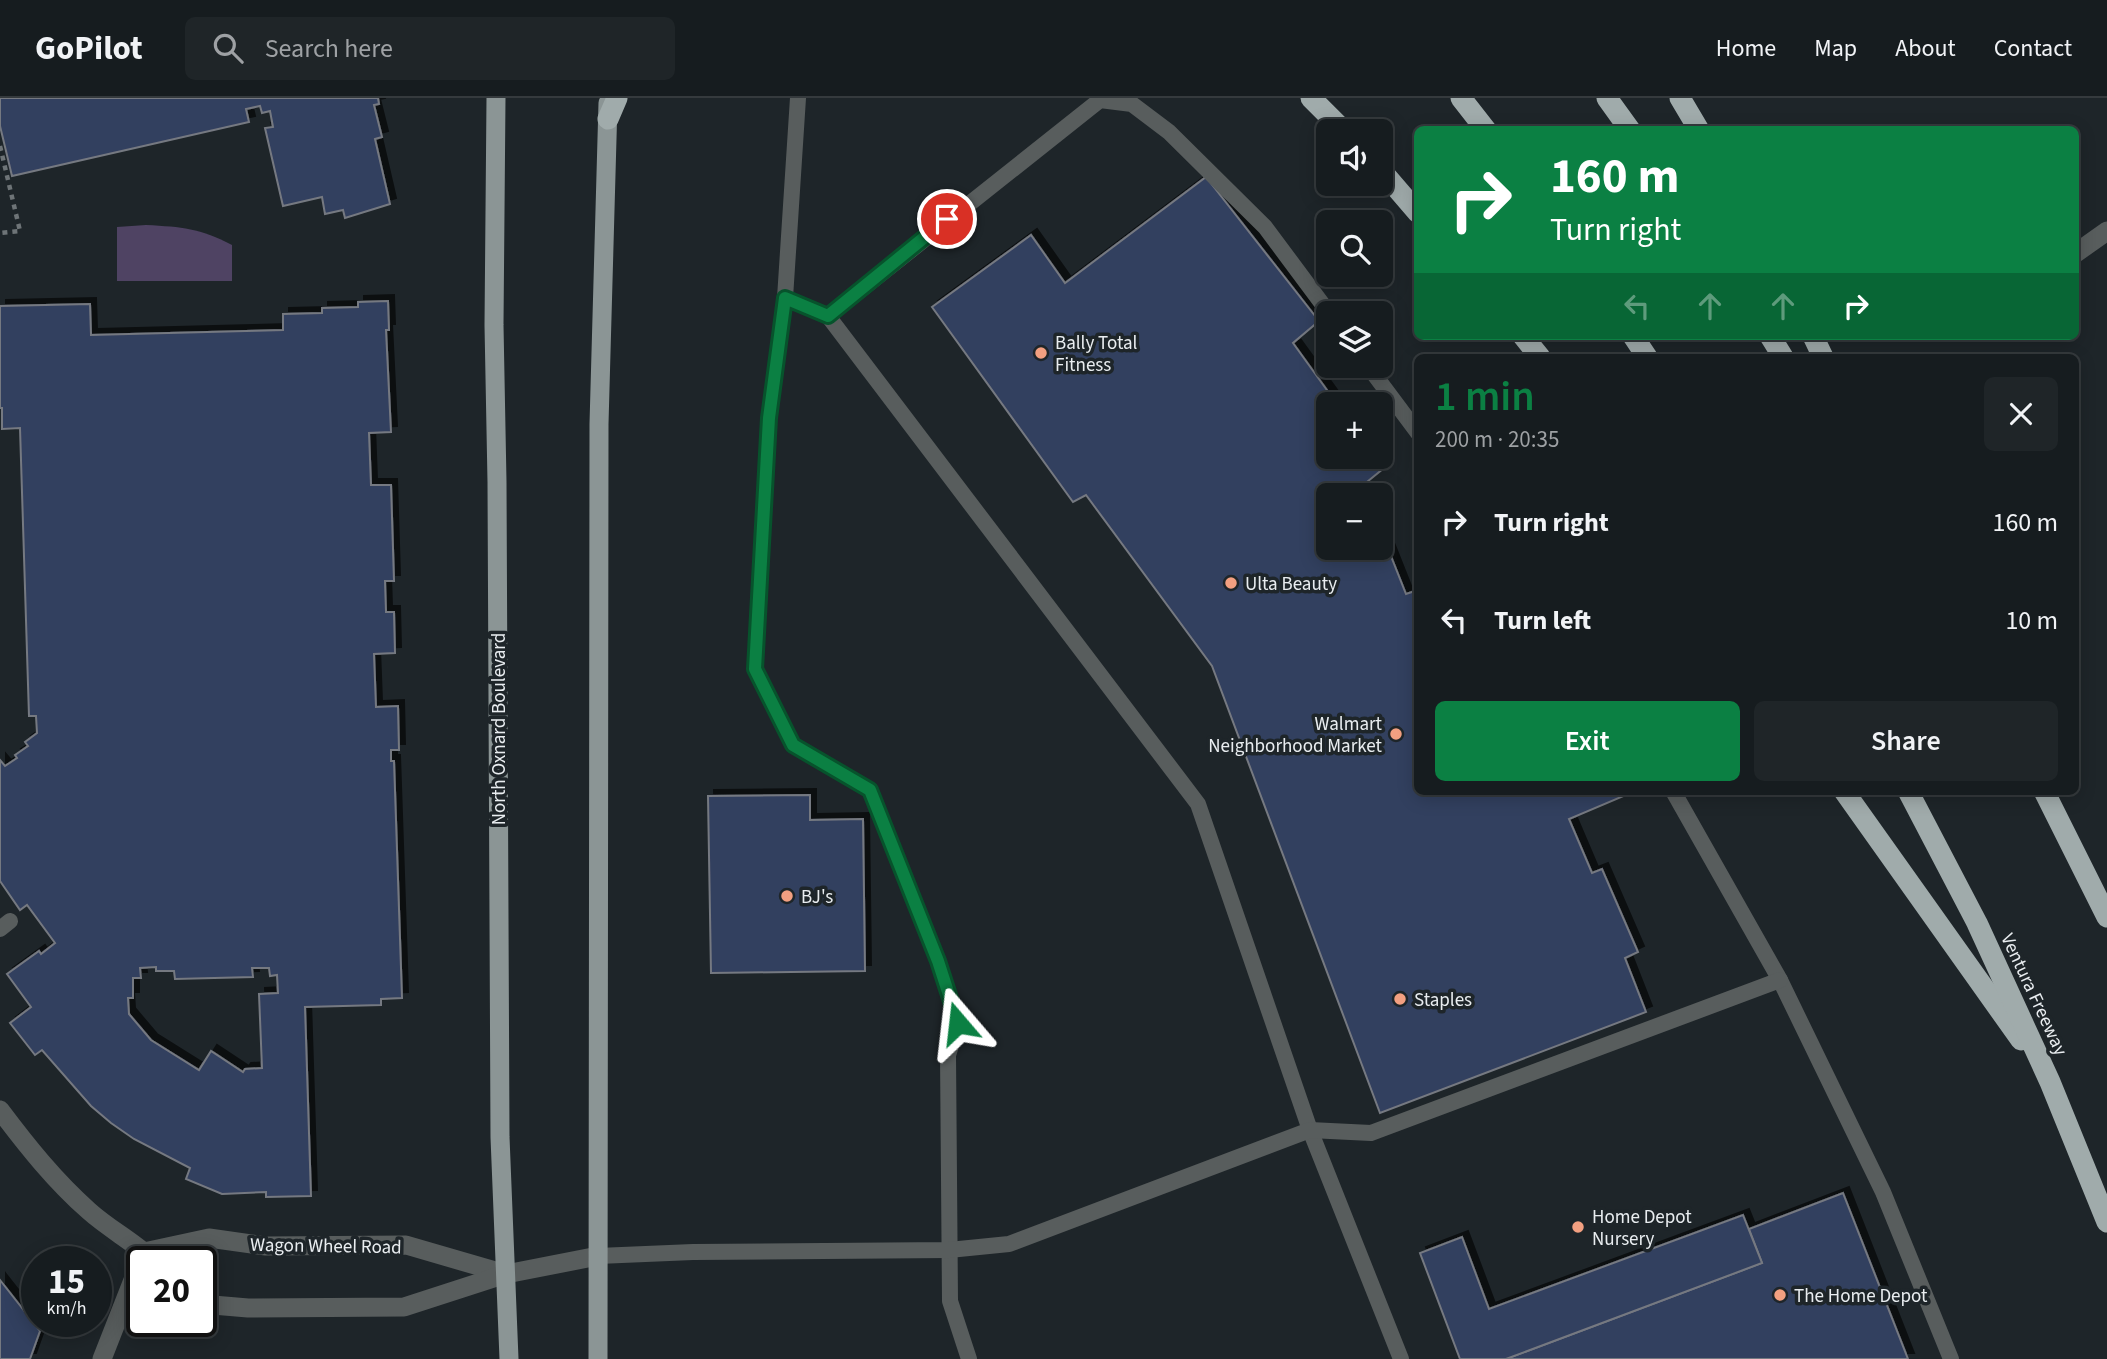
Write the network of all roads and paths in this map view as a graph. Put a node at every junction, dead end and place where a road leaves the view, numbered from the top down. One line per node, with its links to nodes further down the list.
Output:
1 (496, 98): 40 (main road, North Oxnard Boulevard)
2 (617, 98): 8 (highway)
3 (798, 98): 19 (lane)
4 (1311, 98): 9 (highway)
5 (1461, 98): 10 (highway)
6 (1607, 98): 11 (highway)
7 (1680, 98): 12 (highway)
8 (608, 109): 39 (main road)
9 (1332, 119)
10 (1483, 126)
11 (1627, 126)
12 (1697, 126)
13 (0, 146): 17 (path)
14 (1393, 184): 15 (highway)
15 (1414, 208)
16 (2107, 231): 18 (street)
17 (0, 233)
18 (2079, 251)
19 (785, 298): 21 (lane); 38 (lane)
20 (1320, 301): 21 (lane)
21 (828, 316): 34 (lane)
22 (1526, 340): 23 (highway)
23 (1538, 354)
24 (1377, 378): 25 (lane)
25 (1414, 428)
26 (1676, 795): 31 (lane)
27 (1847, 795): 32 (highway)
28 (1910, 795): 32 (highway, Ventura Freeway)
29 (2046, 795): 30 (highway)
30 (2107, 917)
31 (1780, 980): 34 (lane); 48 (lane)
32 (2050, 1082): 35 (highway, Ventura Freeway)
33 (0, 1110): 36 (street)
34 (1310, 1130): 38 (lane); 47 (lane)
35 (2107, 1222)
36 (135, 1246)
37 (184, 1246): 40 (street, Wagon Wheel Road)
38 (949, 1250): 39 (lane); 46 (lane)
39 (598, 1256): 40 (street, Wagon Wheel Road); 45 (main road)
40 (506, 1274): 41 (street, Wagon Wheel Road); 44 (main road, North Oxnard Boulevard)
41 (217, 1305)
42 (126, 1308): 43 (street)
43 (102, 1359)
44 (509, 1359)
45 (598, 1359)
46 (969, 1359)
47 (1401, 1359)
48 (1951, 1359)

